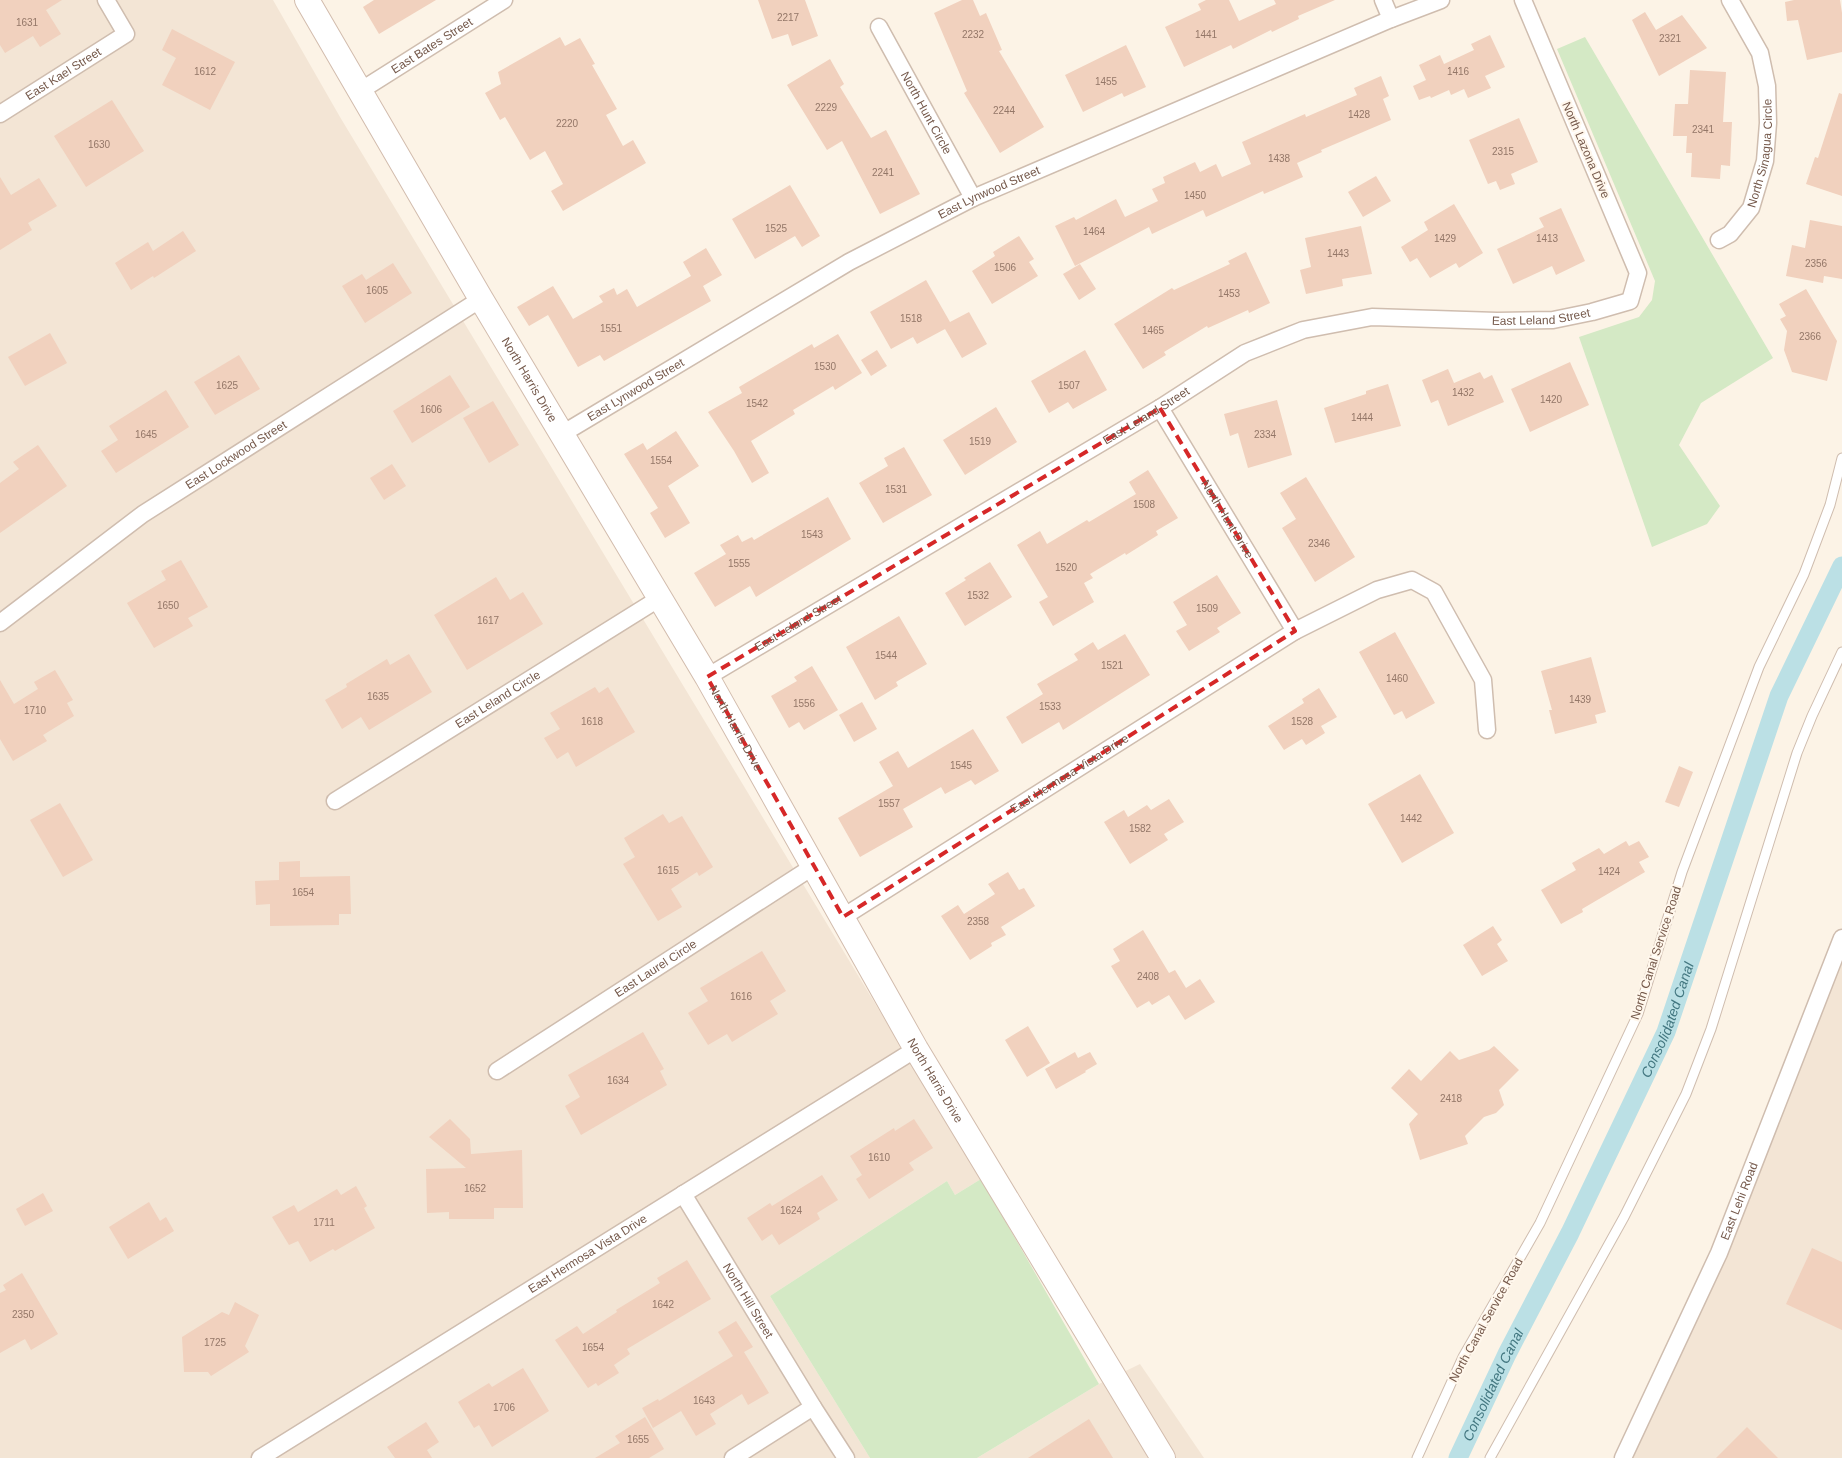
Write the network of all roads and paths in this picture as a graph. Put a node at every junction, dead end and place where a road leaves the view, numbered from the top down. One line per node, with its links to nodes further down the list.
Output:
1 (106, 0): 11 (street, East Kael Street)
2 (307, 0): 10 (street, North Harris Drive)
3 (504, 0): 10 (street, East Bates Street)
4 (1383, 0): 8 (street)
5 (1441, 0): 8 (street, East Lynwood Street)
6 (1523, 0): 15 (street, North Lazona Drive)
7 (1730, 0): 13 (street, North Sinagua Circle)
8 (1391, 19): 12 (street, East Lynwood Street)
9 (879, 27): 12 (street, North Hunt Circle)
10 (360, 91): 14 (street, North Harris Drive)
11 (0, 114)
12 (974, 198): 17 (street, East Lynwood Street)
13 (1719, 240)
14 (481, 299): 17 (street, North Harris Drive); 20 (street, East Lockwood Street)
15 (1630, 301): 16 (street, East Leland Street)
16 (1160, 408): 21 (street, North Hunt Drive); 23 (street, East Leland Street)
17 (562, 434): 19 (street, North Harris Drive)
18 (1842, 458): 37 (lane, North Canal Service Road)
19 (660, 598): 23 (street, North Harris Drive); 25 (street, East Leland Circle)
20 (0, 623)
21 (1295, 631): 24 (street, East Hermosa Vista Drive); 27 (street, East Hermosa Vista Drive)
22 (1842, 652): 38 (lane)
23 (707, 677): 26 (street, North Harris Drive)
24 (1487, 730)
25 (335, 801)
26 (814, 866): 27 (street, North Harris Drive); 30 (street, East Laurel Circle)
27 (843, 917): 29 (street, North Harris Drive)
28 (1842, 938): 39 (street, East Lehi Road)
29 (916, 1048): 31 (street, East Hermosa Vista Drive); 36 (street, North Harris Drive)
30 (497, 1071)
31 (683, 1194): 32 (street, North Hill Street); 33 (street, East Hermosa Vista Drive)
32 (813, 1407): 34 (street); 35 (street, North Hill Street)
33 (260, 1458)
34 (733, 1458)
35 (846, 1458)
36 (1163, 1458)
37 (1417, 1458)
38 (1490, 1458)
39 (1623, 1458)

